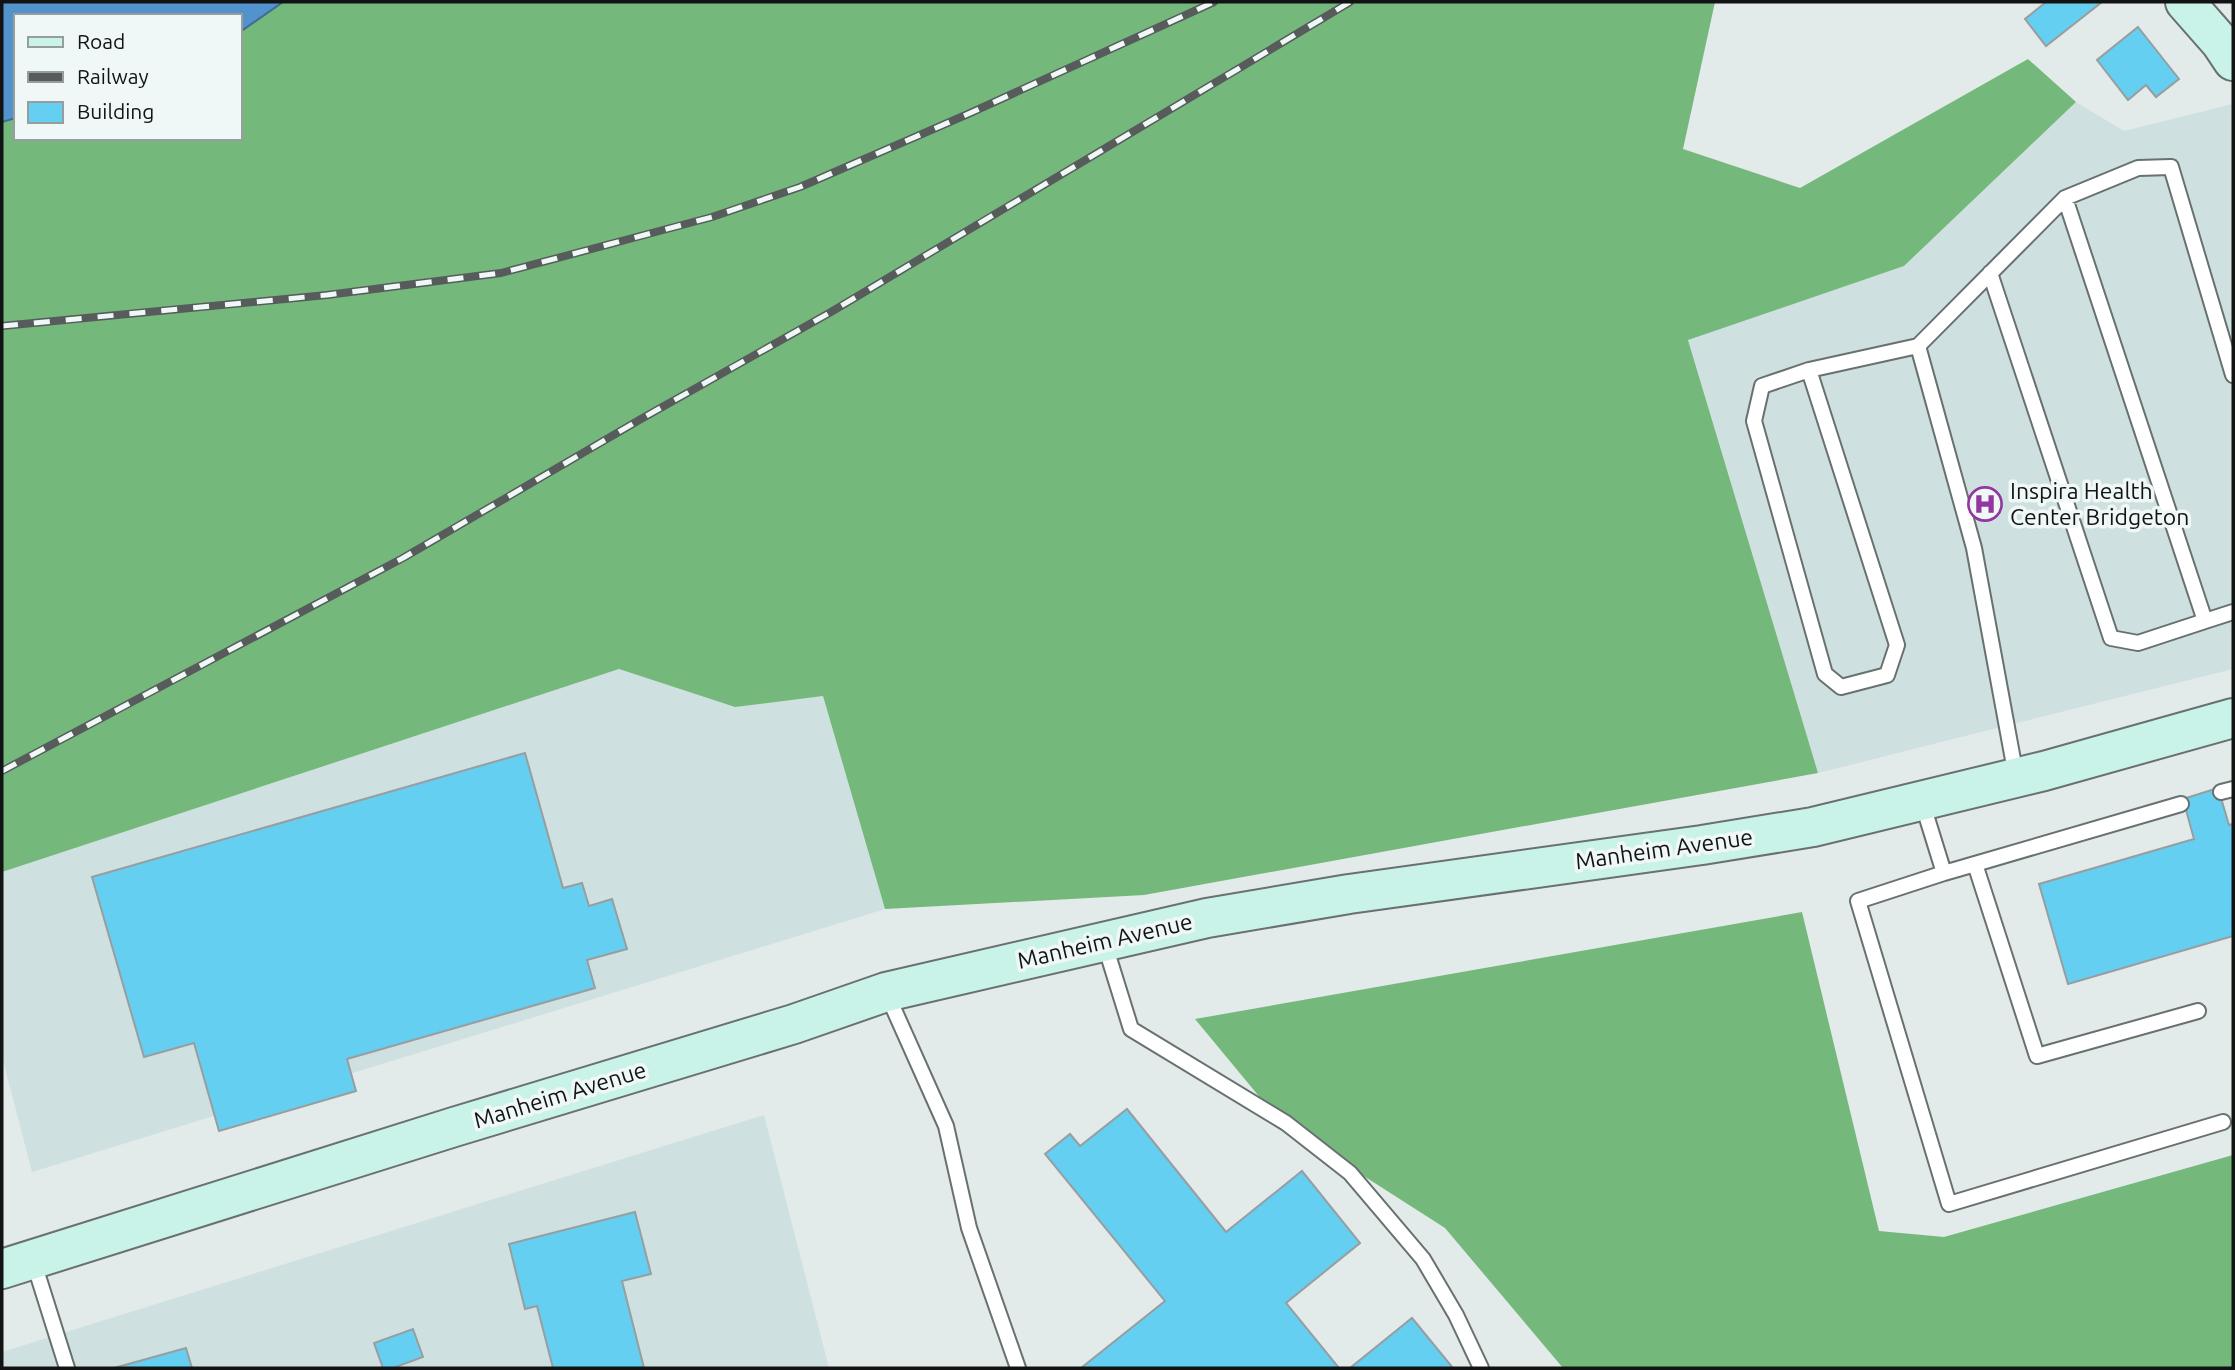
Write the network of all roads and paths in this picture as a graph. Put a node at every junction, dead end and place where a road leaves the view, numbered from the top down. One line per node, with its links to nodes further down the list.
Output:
1 (2185, 2): 2 (street)
2 (2233, 61)
3 (2065, 198): 4 (lane); 7 (lane); 9 (lane)
4 (1990, 273): 5 (lane); 9 (lane)
5 (1918, 346): 6 (lane); 11 (lane)
6 (1809, 370): 6 (lane)
7 (2233, 374)
8 (2233, 612): 9 (lane)
9 (2205, 621)
10 (2233, 718): 11 (street, Manheim Avenue)
11 (2017, 778): 12 (street, Manheim Avenue)
12 (1922, 801): 15 (lane); 16 (street, Manheim Avenue)
13 (2181, 804): 14 (lane)
14 (1975, 864): 15 (lane); 18 (lane)
15 (1944, 873): 19 (lane)
16 (1104, 941): 17 (street, Manheim Avenue); 23 (lane)
17 (886, 992): 20 (street, Manheim Avenue); 22 (lane)
18 (2198, 1011)
19 (2223, 1122)
20 (17, 1264): 21 (lane)
21 (67, 1368)
22 (1018, 1368)
23 (1481, 1368)

